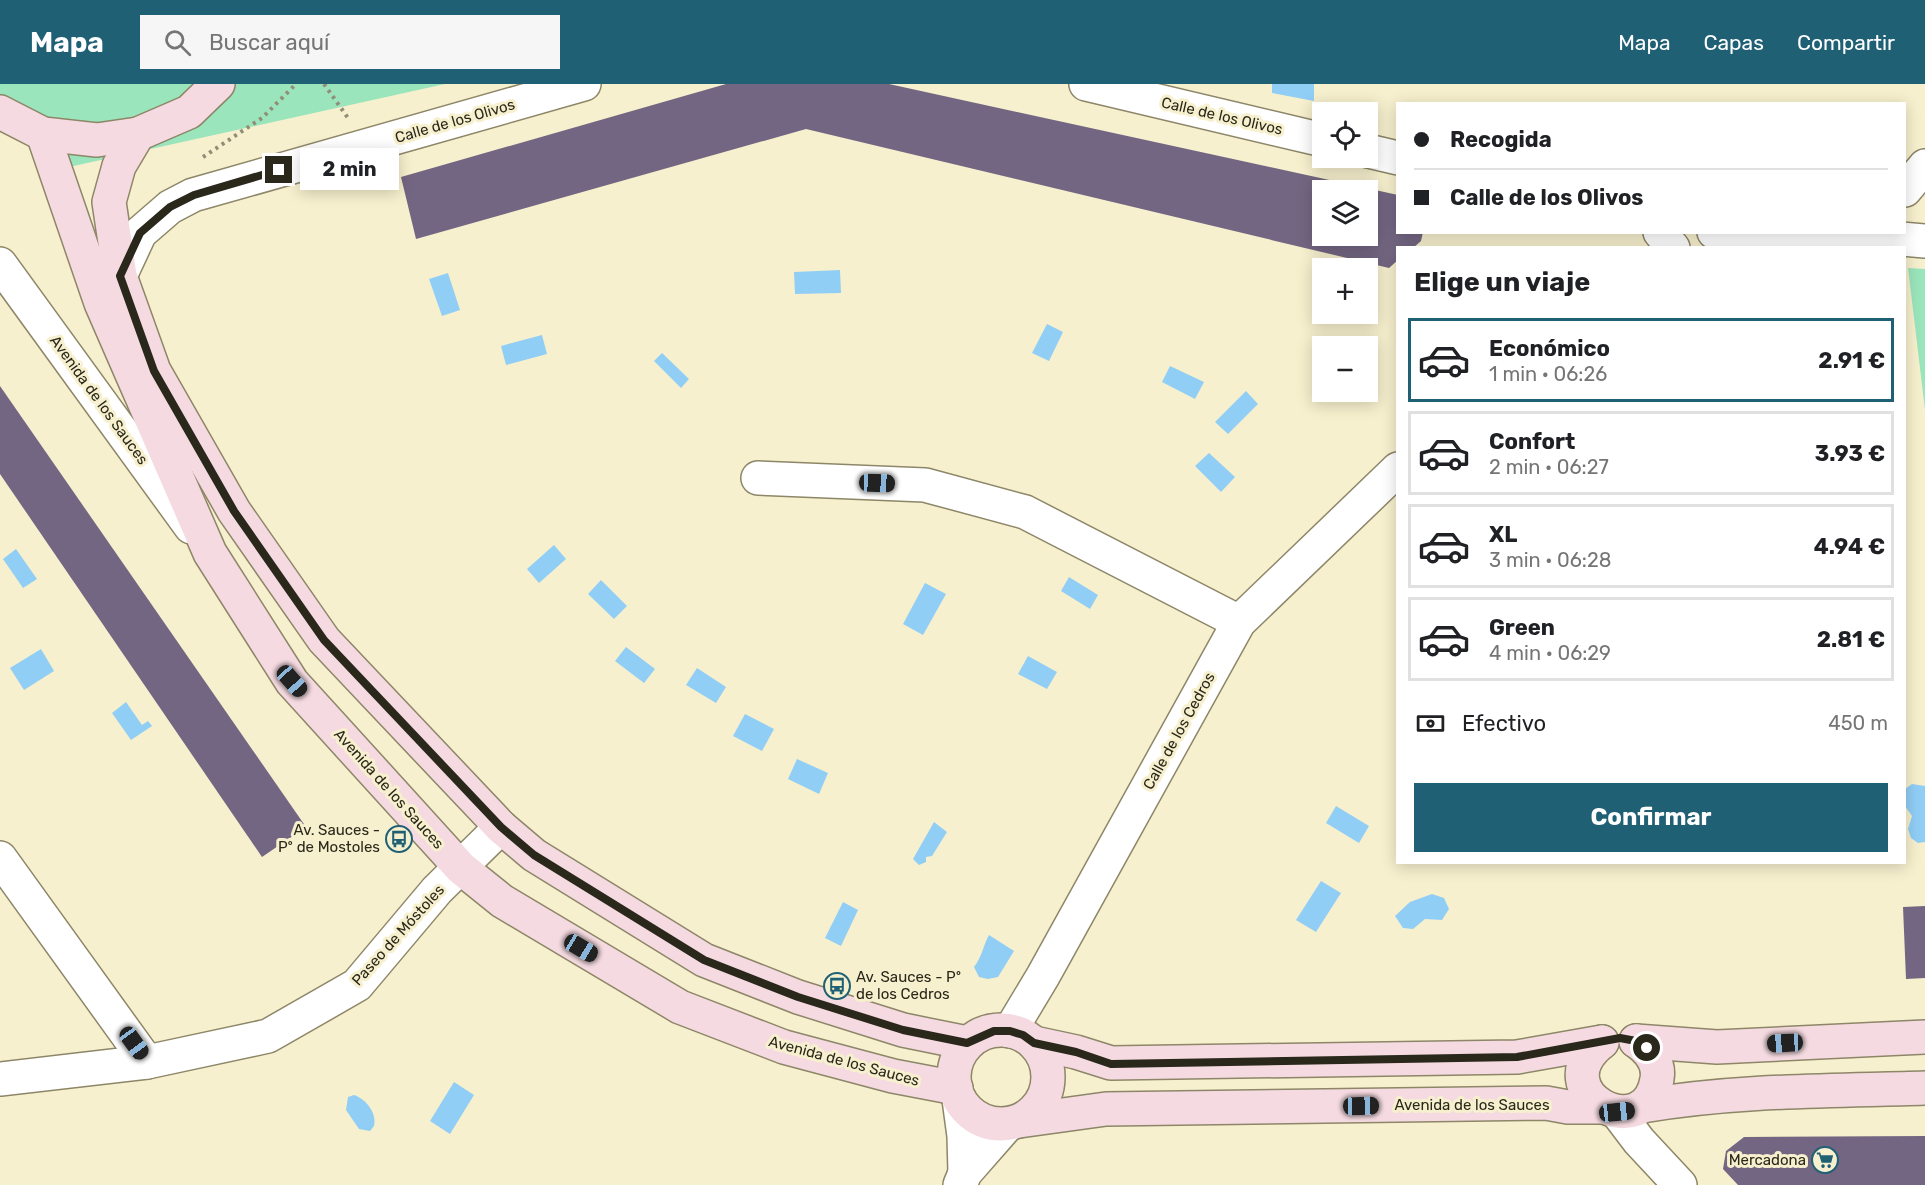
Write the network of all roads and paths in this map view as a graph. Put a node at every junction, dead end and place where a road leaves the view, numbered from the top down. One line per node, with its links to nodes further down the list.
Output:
1 (218, 84): 7 (street)
2 (296, 84): 13 (path)
3 (584, 84): 13 (street, Calle de los Olivos)
4 (1106, 85): 8 (street, Calle de los Olivos)
5 (0, 112): 6 (street)
6 (43, 134): 7 (street); 25 (street)
7 (138, 134): 22 (street)
8 (1312, 137)
9 (1378, 153): 10 (street)
10 (1396, 158)
11 (1925, 166): 12 (street)
12 (1906, 189)
13 (194, 195): 22 (street, Calle de los Olivos)
14 (1662, 234): 19 (street)
15 (1721, 234): 20 (street)
16 (1841, 234): 20 (street)
17 (1857, 234): 18 (street)
18 (1925, 241)
19 (1672, 246)
20 (1764, 246)
21 (0, 264): 25 (street, Avenida de los Sauces)
22 (120, 276): 27 (street)
23 (1396, 471): 26 (street, Calle de los Cedros)
24 (758, 478): 26 (street)
25 (210, 553): 29 (street, Avenida de los Sauces)
26 (1239, 622): 30 (street, Calle de los Cedros)
27 (501, 827): 29 (street, Paseo de Móstoles); 34 (street)
28 (0, 858): 35 (street)
29 (461, 868): 35 (street, Paseo de Móstoles); 38 (street, Avenida de los Sauces)
30 (1022, 1037): 33 (street); 34 (street); 40 (street)
31 (1925, 1037): 32 (street)
32 (1636, 1041): 33 (street); 39 (street)
33 (1602, 1042): 39 (street)
34 (967, 1043): 38 (street)
35 (147, 1062): 36 (street, Paseo de Móstoles)
36 (0, 1079)
37 (1925, 1088): 39 (street, Avenida de los Sauces)
38 (958, 1093): 40 (street); 41 (street)
39 (1620, 1108): 40 (street, Avenida de los Sauces); 42 (street)
40 (1013, 1123): 41 (street)
41 (963, 1179)
42 (1680, 1185)

